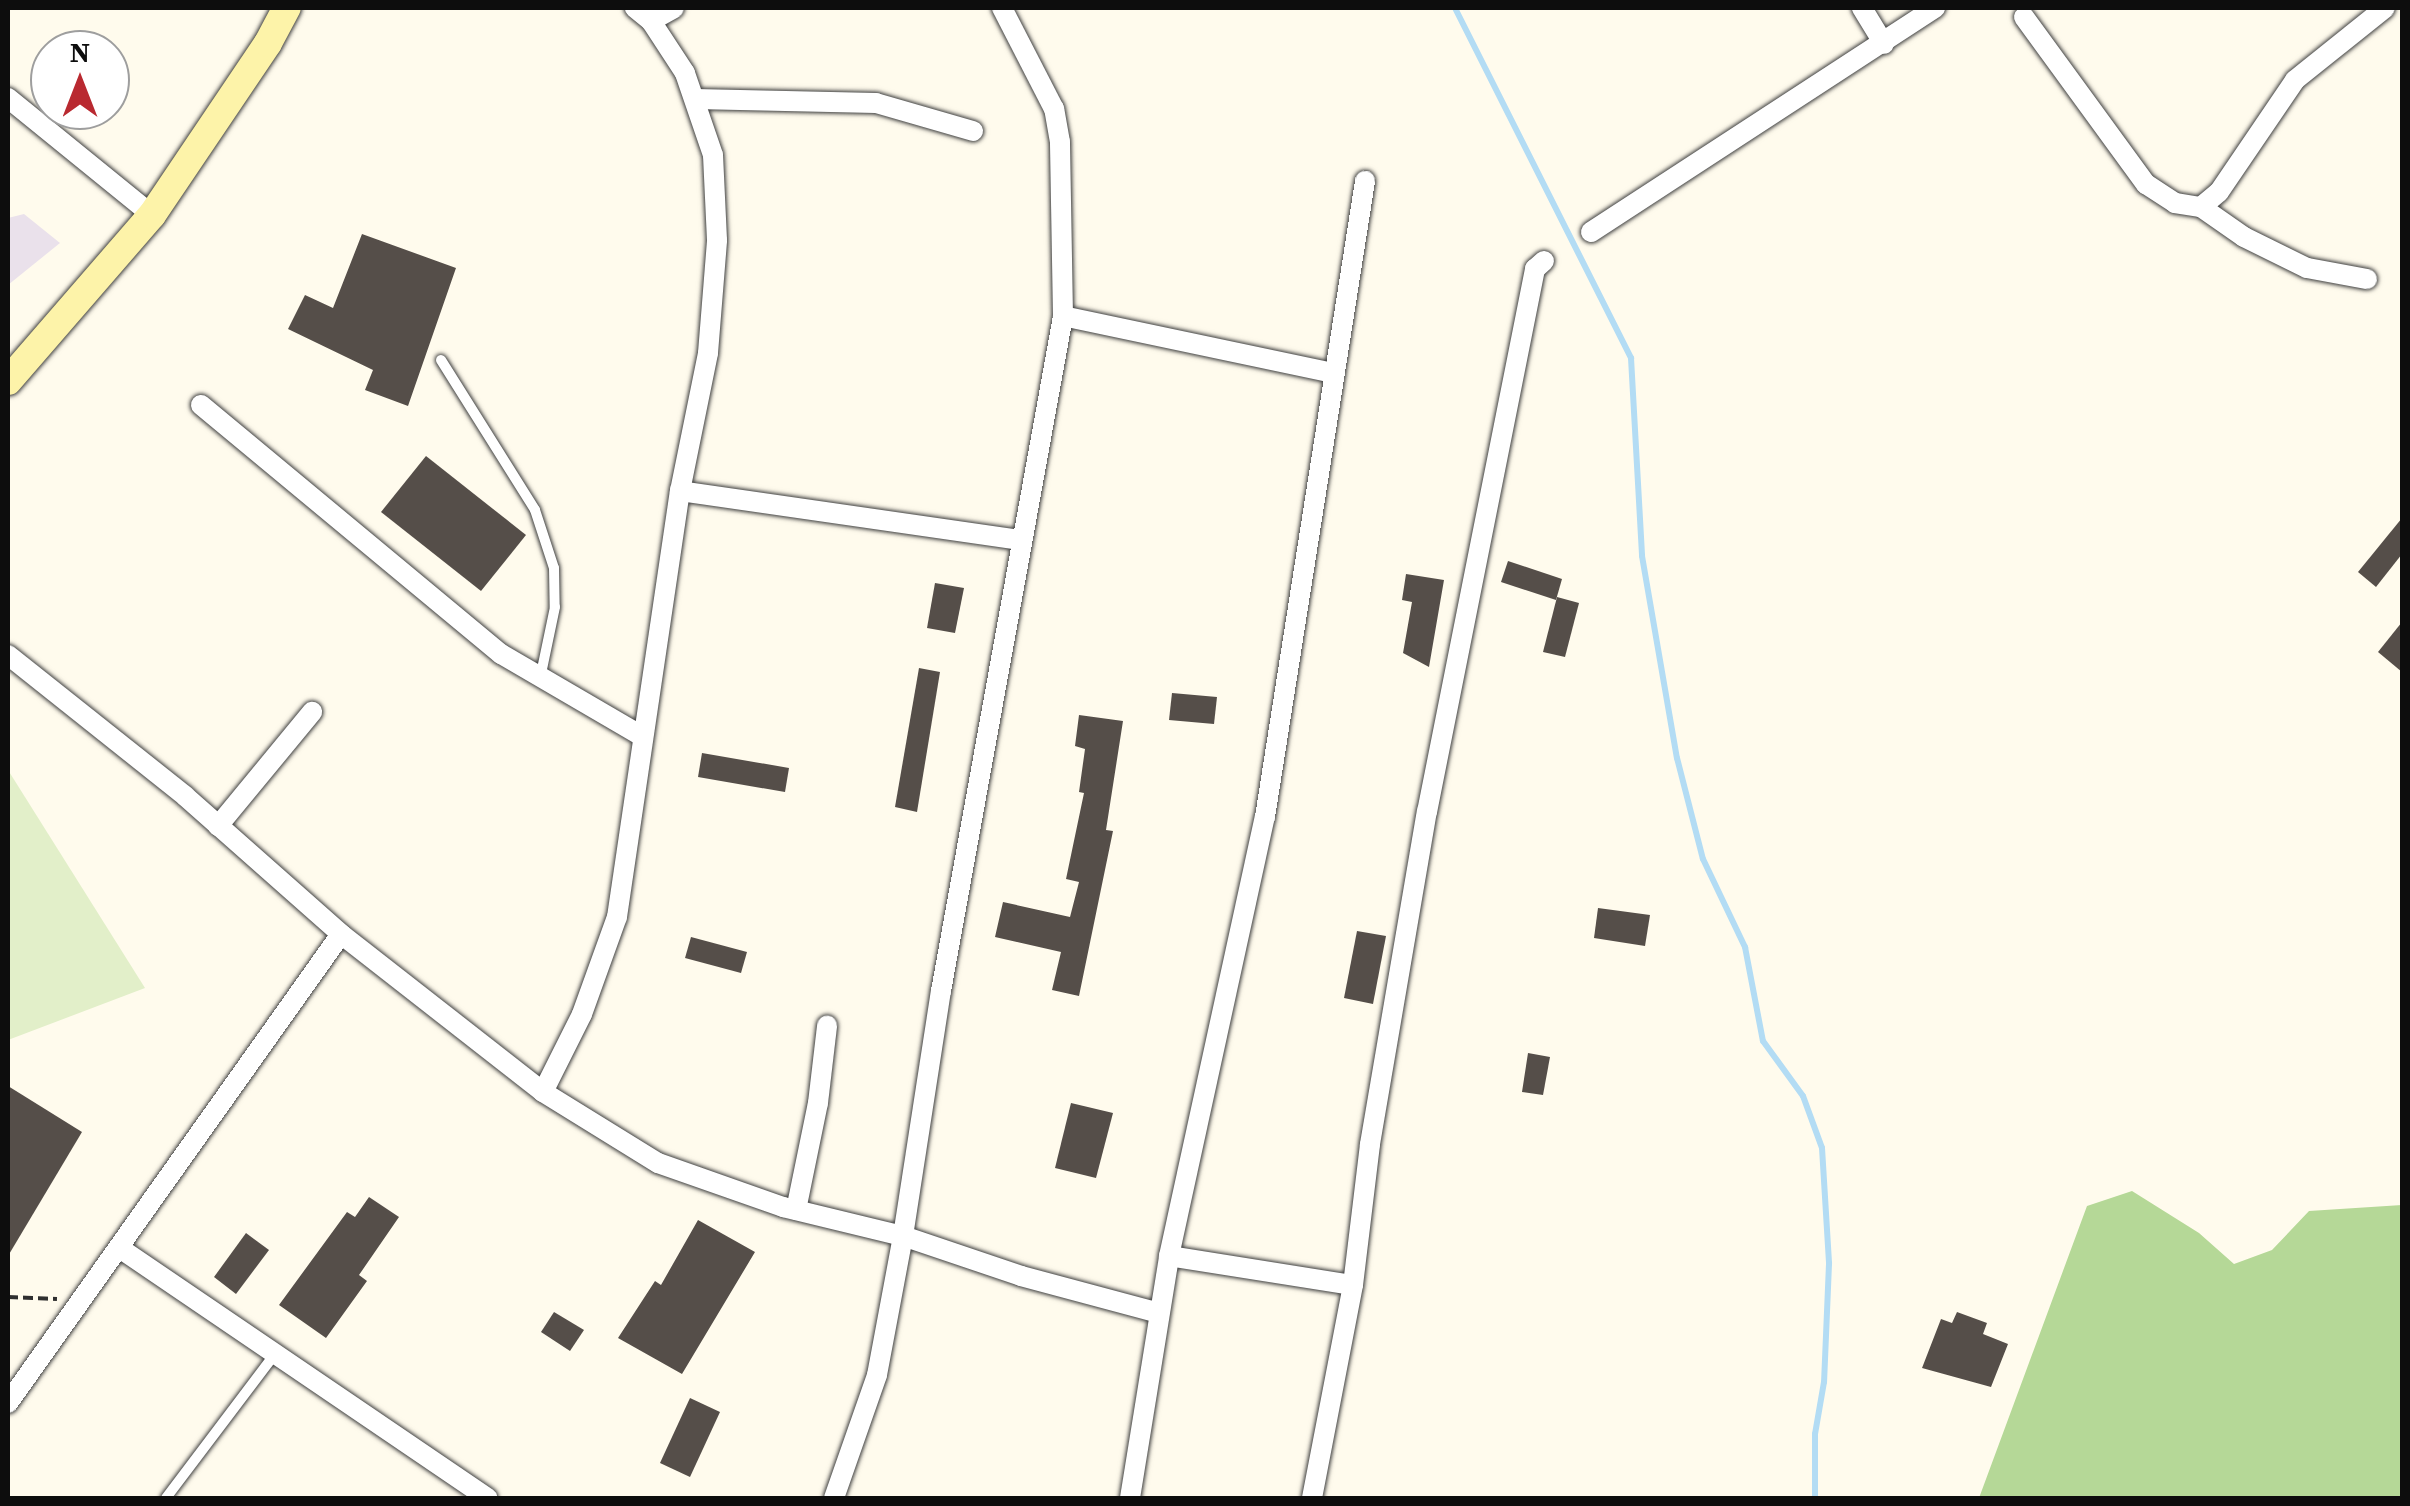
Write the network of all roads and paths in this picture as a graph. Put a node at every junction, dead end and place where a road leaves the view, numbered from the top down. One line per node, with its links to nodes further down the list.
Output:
1 (287, 8): 15 (street)
2 (674, 8): 8 (street)
3 (1002, 8): 19 (street)
4 (1862, 8): 9 (street)
5 (1935, 8): 9 (street)
6 (2385, 8): 14 (street)
7 (2026, 11): 14 (street)
8 (643, 14): 11 (street)
9 (1884, 44): 16 (street)
10 (8, 98): 15 (street)
11 (695, 100): 12 (street); 24 (street)
12 (972, 130)
13 (1365, 182): 21 (street)
14 (2201, 207): 18 (street)
15 (152, 216): 22 (street)
16 (1591, 232)
17 (1544, 261): 38 (street)
18 (2367, 279)
19 (1063, 316): 21 (street); 25 (street)
20 (441, 360): 27 (lane)
21 (1334, 372): 37 (street)
22 (8, 381)
23 (201, 405): 27 (street)
24 (680, 491): 25 (street); 29 (street)
25 (1022, 540): 35 (street)
26 (8, 655): 30 (street)
27 (541, 674): 29 (street)
28 (312, 712): 30 (street)
29 (642, 736): 33 (street)
30 (218, 826): 31 (street)
31 (341, 934): 33 (street); 36 (street)
32 (826, 1026): 34 (street)
33 (543, 1092): 34 (street)
34 (796, 1210): 35 (street)
35 (904, 1236): 41 (street); 46 (street)
36 (121, 1248): 40 (street); 42 (street)
37 (1169, 1256): 38 (street); 41 (street)
38 (1353, 1285): 48 (street)
39 (8, 1297): 40 (path)
40 (78, 1308): 43 (street)
41 (1159, 1313): 47 (street)
42 (276, 1353): 44 (lane); 45 (street)
43 (8, 1403)
44 (166, 1498)
45 (487, 1498)
46 (834, 1498)
47 (1130, 1498)
48 (1312, 1498)

